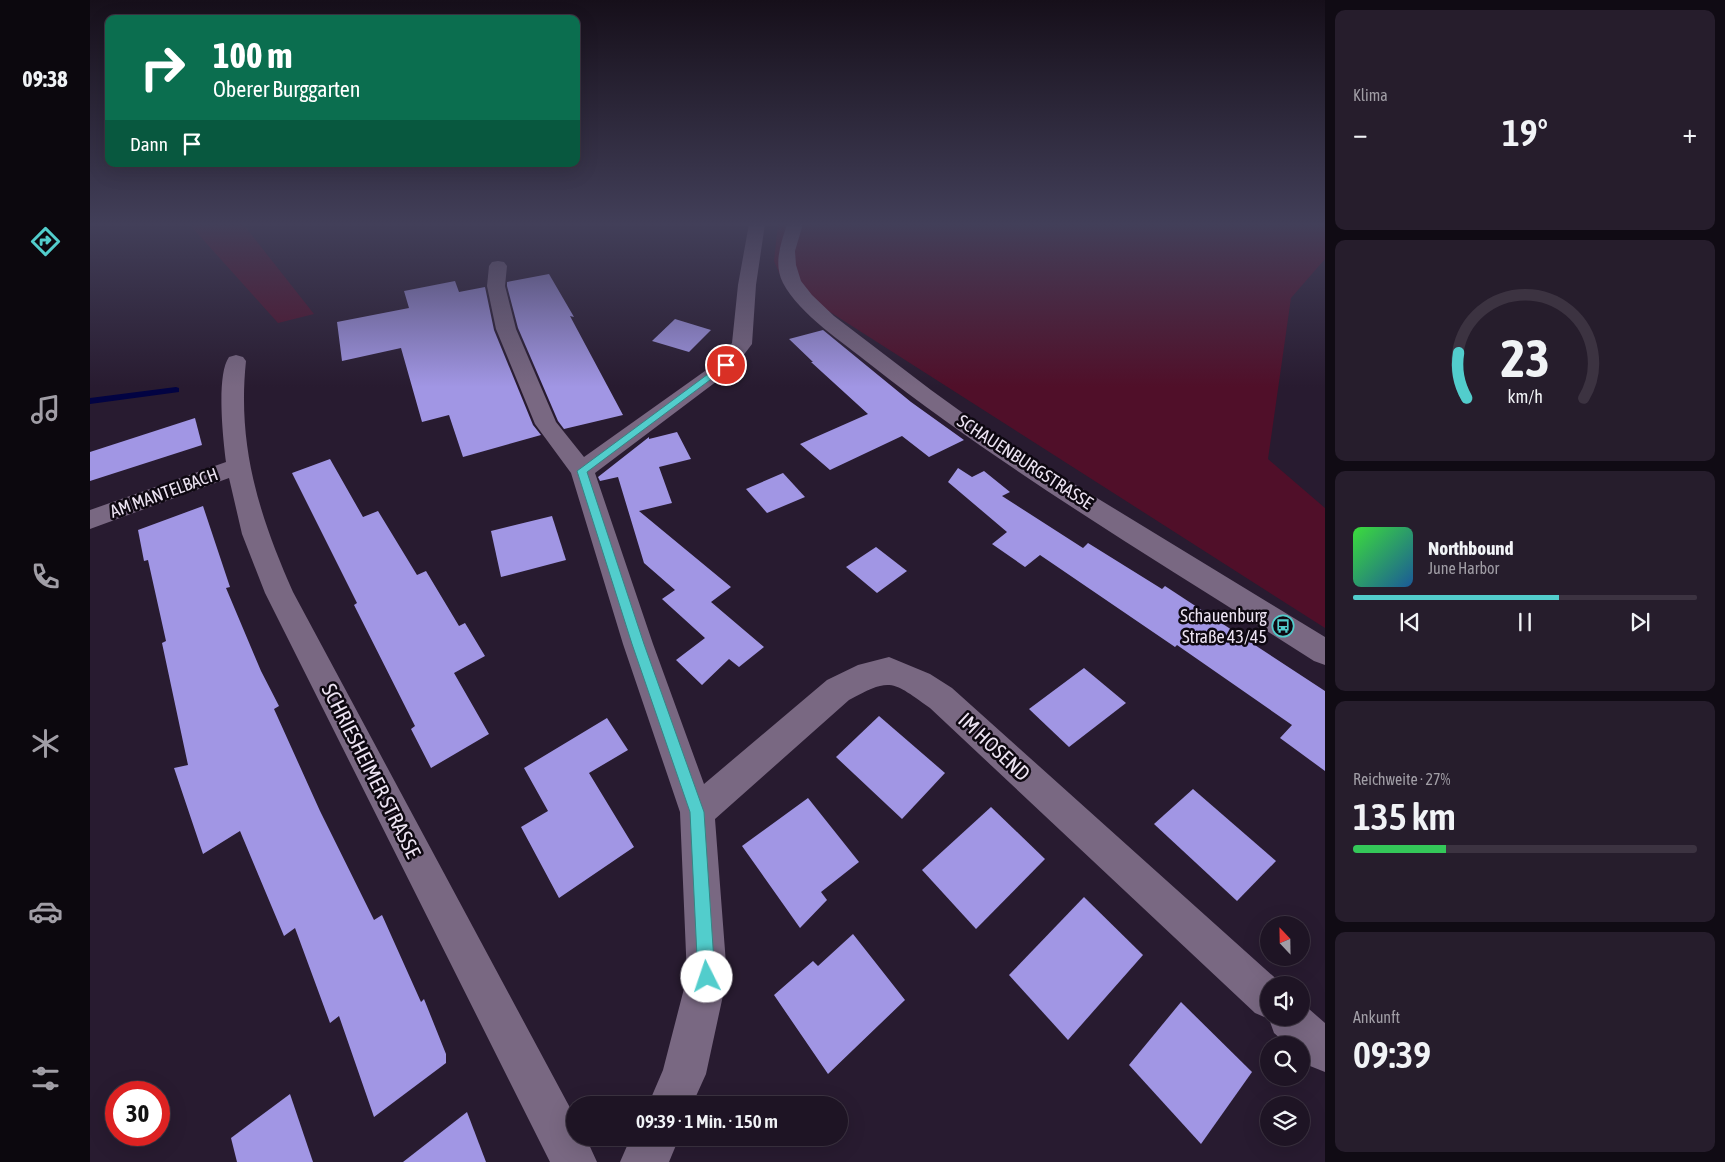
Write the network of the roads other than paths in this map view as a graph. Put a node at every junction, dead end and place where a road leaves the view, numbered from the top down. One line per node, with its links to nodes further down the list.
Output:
1 (497, 278): 6 (street)
2 (748, 278): 6 (street)
3 (791, 278): 8 (street, SCHAUENBURGSTRASSE)
4 (236, 361): 5 (street, SCHRIESHEIMER STRASSE)
5 (238, 466): 7 (street, AM MANTELBACH); 15 (street, SCHRIESHEIMER STRASSE)
6 (582, 471): 9 (street)
7 (90, 520)
8 (1325, 652)
9 (697, 812): 10 (street, IM HOSEND); 13 (street)
10 (1260, 991)
11 (1298, 1026): 12 (street)
12 (1325, 1051)
13 (674, 1096)
14 (652, 1146): 16 (street)
15 (574, 1162)
16 (643, 1162)

